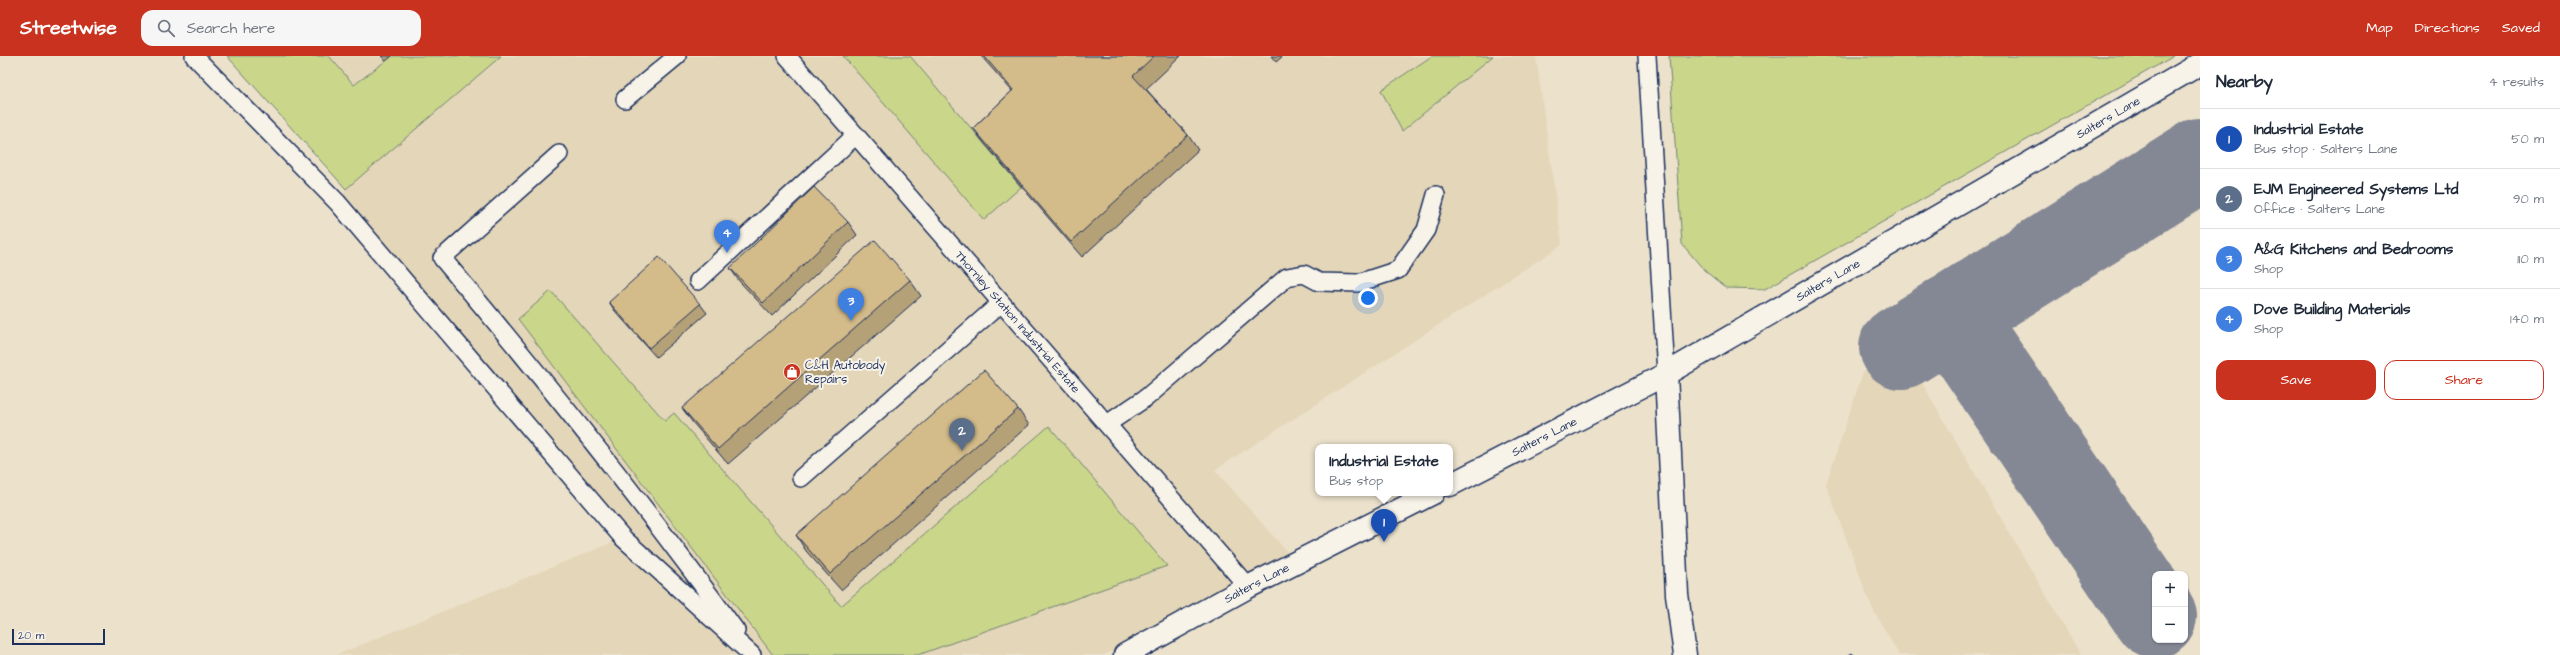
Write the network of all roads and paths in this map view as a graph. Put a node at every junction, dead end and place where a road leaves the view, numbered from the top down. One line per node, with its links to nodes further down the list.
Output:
1 (194, 56): 18 (lane)
2 (677, 56): 6 (lane)
3 (787, 56): 7 (lane, Thornley Station Industrial Estate)
4 (1647, 56): 12 (lane)
5 (2200, 64): 12 (main road, Salters Lane)
6 (625, 99)
7 (856, 135): 10 (lane); 11 (lane, Thornley Station Industrial Estate)
8 (559, 154): 18 (lane)
9 (1436, 195): 13 (lane)
10 (698, 281)
11 (1001, 302): 13 (lane, Thornley Station Industrial Estate); 14 (lane)
12 (1666, 374): 15 (main road, Salters Lane); 20 (main road)
13 (1107, 424): 17 (lane, Thornley Station Industrial Estate)
14 (801, 478)
15 (1453, 482)
16 (1427, 496): 17 (main road, Salters Lane)
17 (1248, 587): 19 (main road, Salters Lane)
18 (753, 655)
19 (1124, 655)
20 (1685, 655)

